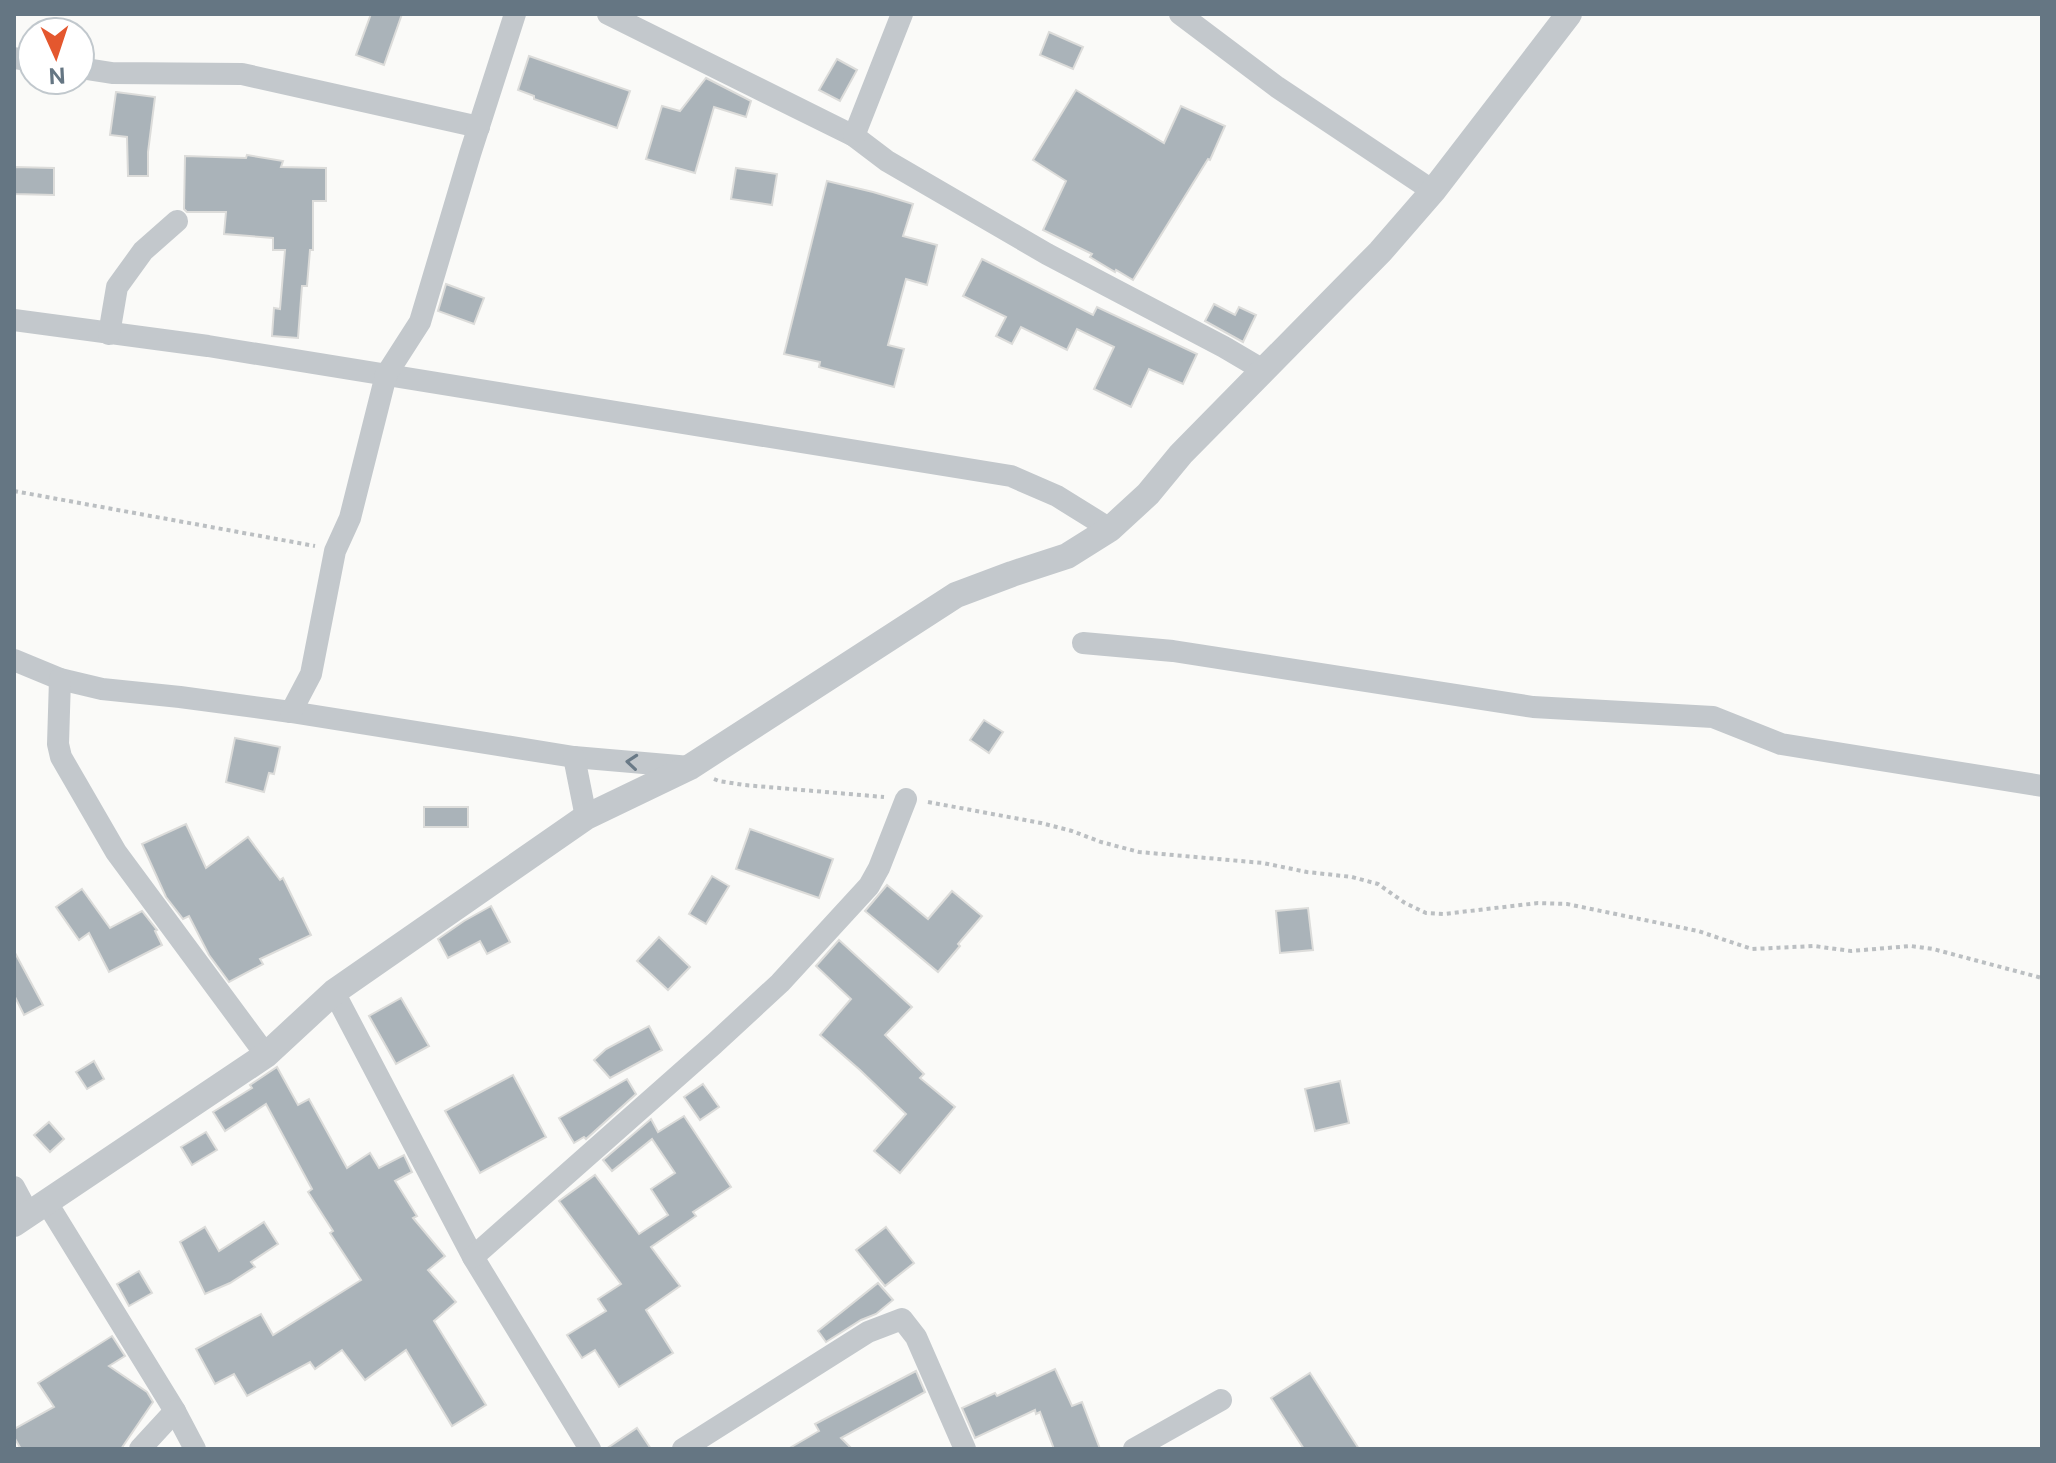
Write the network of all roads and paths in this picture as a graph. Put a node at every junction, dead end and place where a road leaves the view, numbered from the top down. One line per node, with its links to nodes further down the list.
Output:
1 (515, 14): 7 (street)
2 (608, 14): 8 (street)
3 (902, 14): 8 (street)
4 (1180, 14): 9 (street)
5 (1569, 14): 9 (street)
6 (96, 70): 7 (street)
7 (479, 127): 14 (street)
8 (854, 136): 13 (street)
9 (1433, 191): 13 (street)
10 (177, 221): 12 (street)
11 (14, 320): 12 (street)
12 (109, 334): 14 (street)
13 (1263, 370): 16 (street)
14 (386, 375): 16 (street); 17 (street)
15 (14, 491): 17 (path)
16 (1110, 529): 23 (street)
17 (335, 551): 21 (street)
18 (1083, 643): 24 (street)
19 (14, 660): 20 (street)
20 (60, 679): 21 (street); 29 (street)
21 (291, 712): 22 (street)
22 (574, 757): 23 (street, one-way to 22); 26 (street)
23 (690, 767): 25 (path); 26 (street)
24 (2042, 786)
25 (906, 799): 27 (path); 32 (street)
26 (586, 817): 28 (street)
27 (2042, 978)
28 (334, 992): 29 (street); 32 (street)
29 (266, 1055): 31 (street)
30 (14, 1187): 31 (street)
31 (30, 1214): 34 (street)
32 (473, 1257): 37 (street)
33 (1221, 1400): 40 (street)
34 (175, 1411): 35 (street); 36 (street)
35 (140, 1449)
36 (195, 1449)
37 (590, 1449)
38 (683, 1449): 39 (street)
39 (965, 1449)
40 (1134, 1449)

